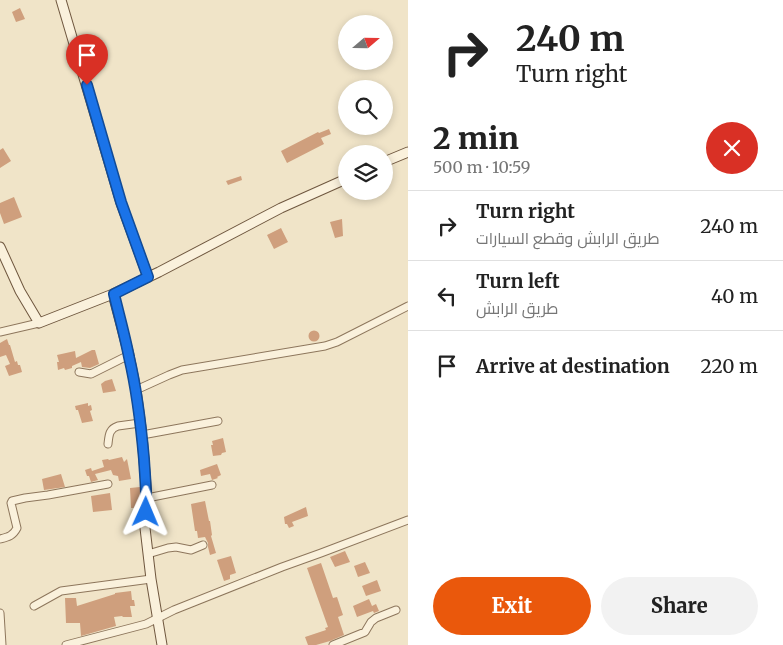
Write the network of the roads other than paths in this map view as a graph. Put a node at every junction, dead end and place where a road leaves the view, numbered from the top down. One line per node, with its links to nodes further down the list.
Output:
1 (62, 0): 6 (main road)
2 (408, 152): 3 (main road)
3 (393, 158)
4 (338, 183): 6 (main road)
5 (0, 247): 9 (main road)
6 (148, 277): 7 (main road)
7 (114, 294): 9 (main road); 11 (main road)
8 (408, 306): 13 (street)
9 (39, 323): 10 (street)
10 (0, 332)
11 (129, 355): 12 (street); 13 (main road)
12 (79, 372)
13 (136, 390): 15 (main road)
14 (218, 421): 16 (street)
15 (140, 423): 16 (main road); 17 (street)
16 (142, 435): 20 (main road)
17 (108, 444)
18 (108, 484): 22 (street)
19 (212, 486): 20 (street)
20 (147, 498): 24 (main road)
21 (408, 520): 29 (street)
22 (0, 539)
23 (204, 546): 24 (street)
24 (148, 554): 25 (main road)
25 (151, 579): 26 (street); 29 (main road)
26 (34, 606)
27 (396, 610): 33 (street)
28 (0, 613): 30 (street)
29 (157, 620): 31 (street); 32 (main road)
30 (2, 645)
31 (66, 645)
32 (162, 645)
33 (333, 645)

